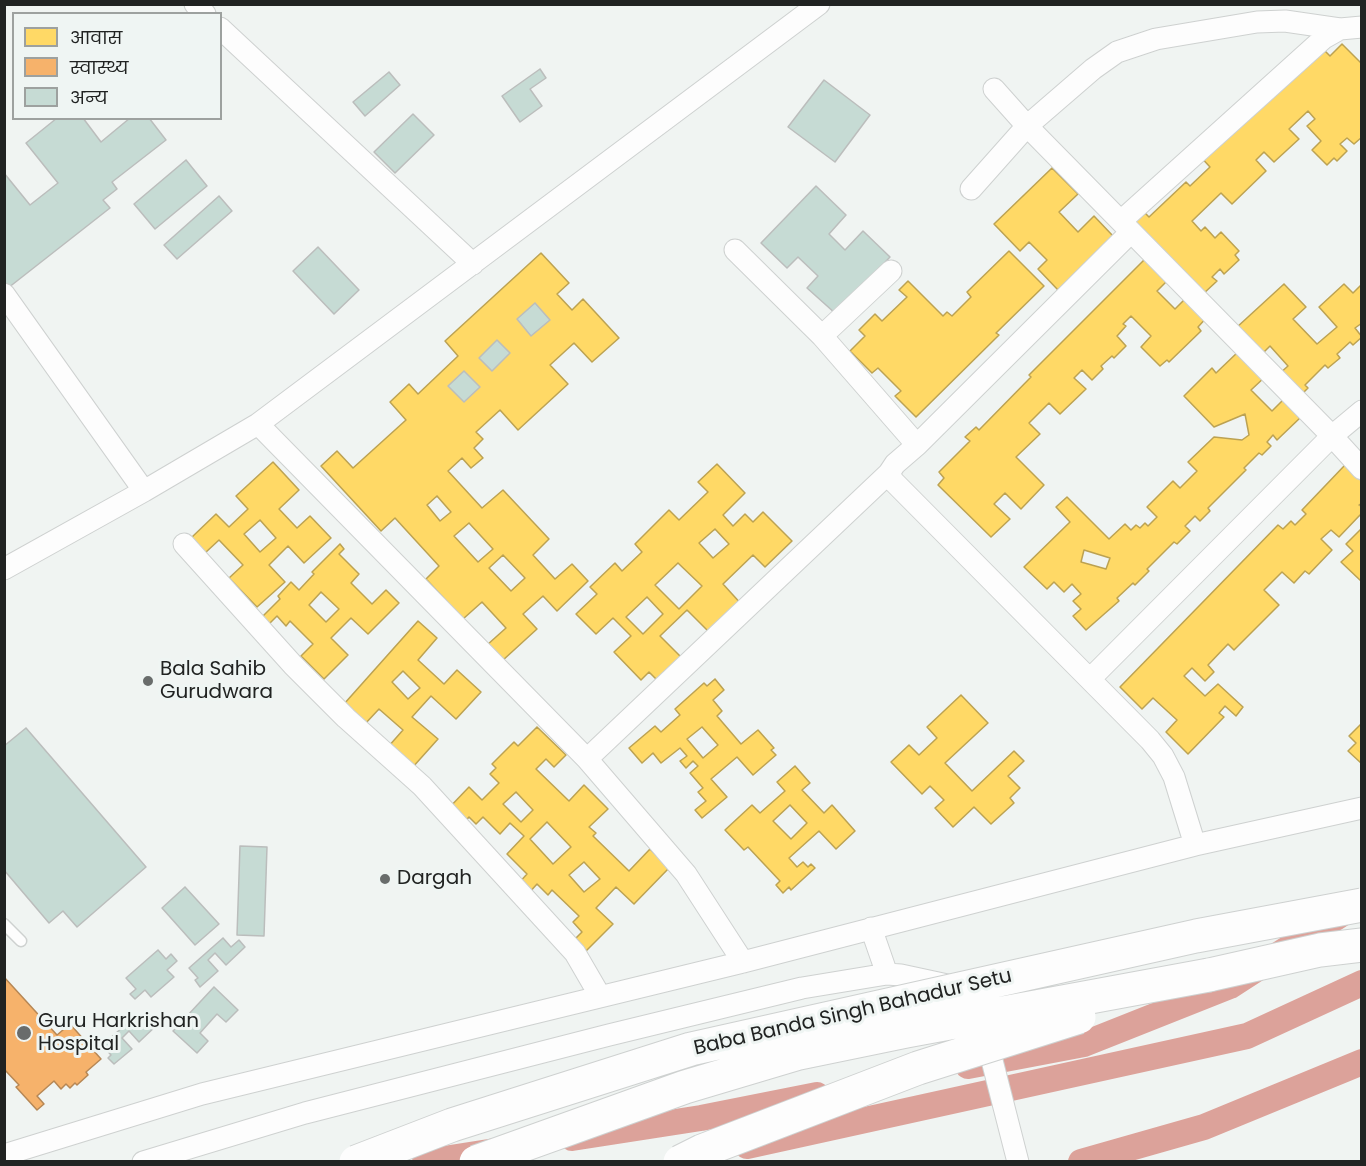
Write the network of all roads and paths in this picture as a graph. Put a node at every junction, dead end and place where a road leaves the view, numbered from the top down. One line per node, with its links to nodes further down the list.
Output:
1 (819, 4): 10 (street)
2 (1362, 27): 3 (street)
3 (1340, 29): 6 (street); 8 (street)
4 (222, 30): 10 (street)
5 (994, 89): 6 (street)
6 (1027, 126): 7 (street); 8 (street)
7 (971, 189)
8 (1126, 226): 16 (street); 17 (street)
9 (735, 250): 13 (street)
10 (473, 264): 15 (street)
11 (891, 271): 13 (street)
12 (4, 294): 20 (street)
13 (822, 336): 17 (street)
14 (1362, 411): 16 (street)
15 (258, 424): 20 (street); 24 (street)
16 (1332, 436): 18 (street); 23 (street)
17 (917, 445): 19 (street)
18 (1362, 469)
19 (889, 474): 23 (street); 24 (street)
20 (144, 491): 22 (street)
21 (184, 544): 35 (street)
22 (4, 569)
23 (1090, 679): 26 (street)
24 (587, 759): 32 (street)
25 (1362, 808): 26 (street)
26 (1194, 845): 29 (street)
27 (1362, 905): 38 (highway, Baba Banda Singh Bahadur Setu, bridge)
28 (4, 924): 30 (lane)
29 (871, 928): 32 (street); 33 (street)
30 (21, 941)
31 (1362, 945): 34 (highway, Baba Banda Singh Bahadur Setu)
32 (743, 962): 35 (street)
33 (887, 974): 37 (street); 41 (street, bridge)
34 (1209, 975): 39 (highway, Baba Banda Singh Bahadur Setu, bridge); 40 (highway, bridge)
35 (600, 996): 36 (street)
36 (4, 1155)
37 (143, 1161)
38 (356, 1161)
39 (476, 1161)
40 (680, 1161)
41 (1018, 1161)

